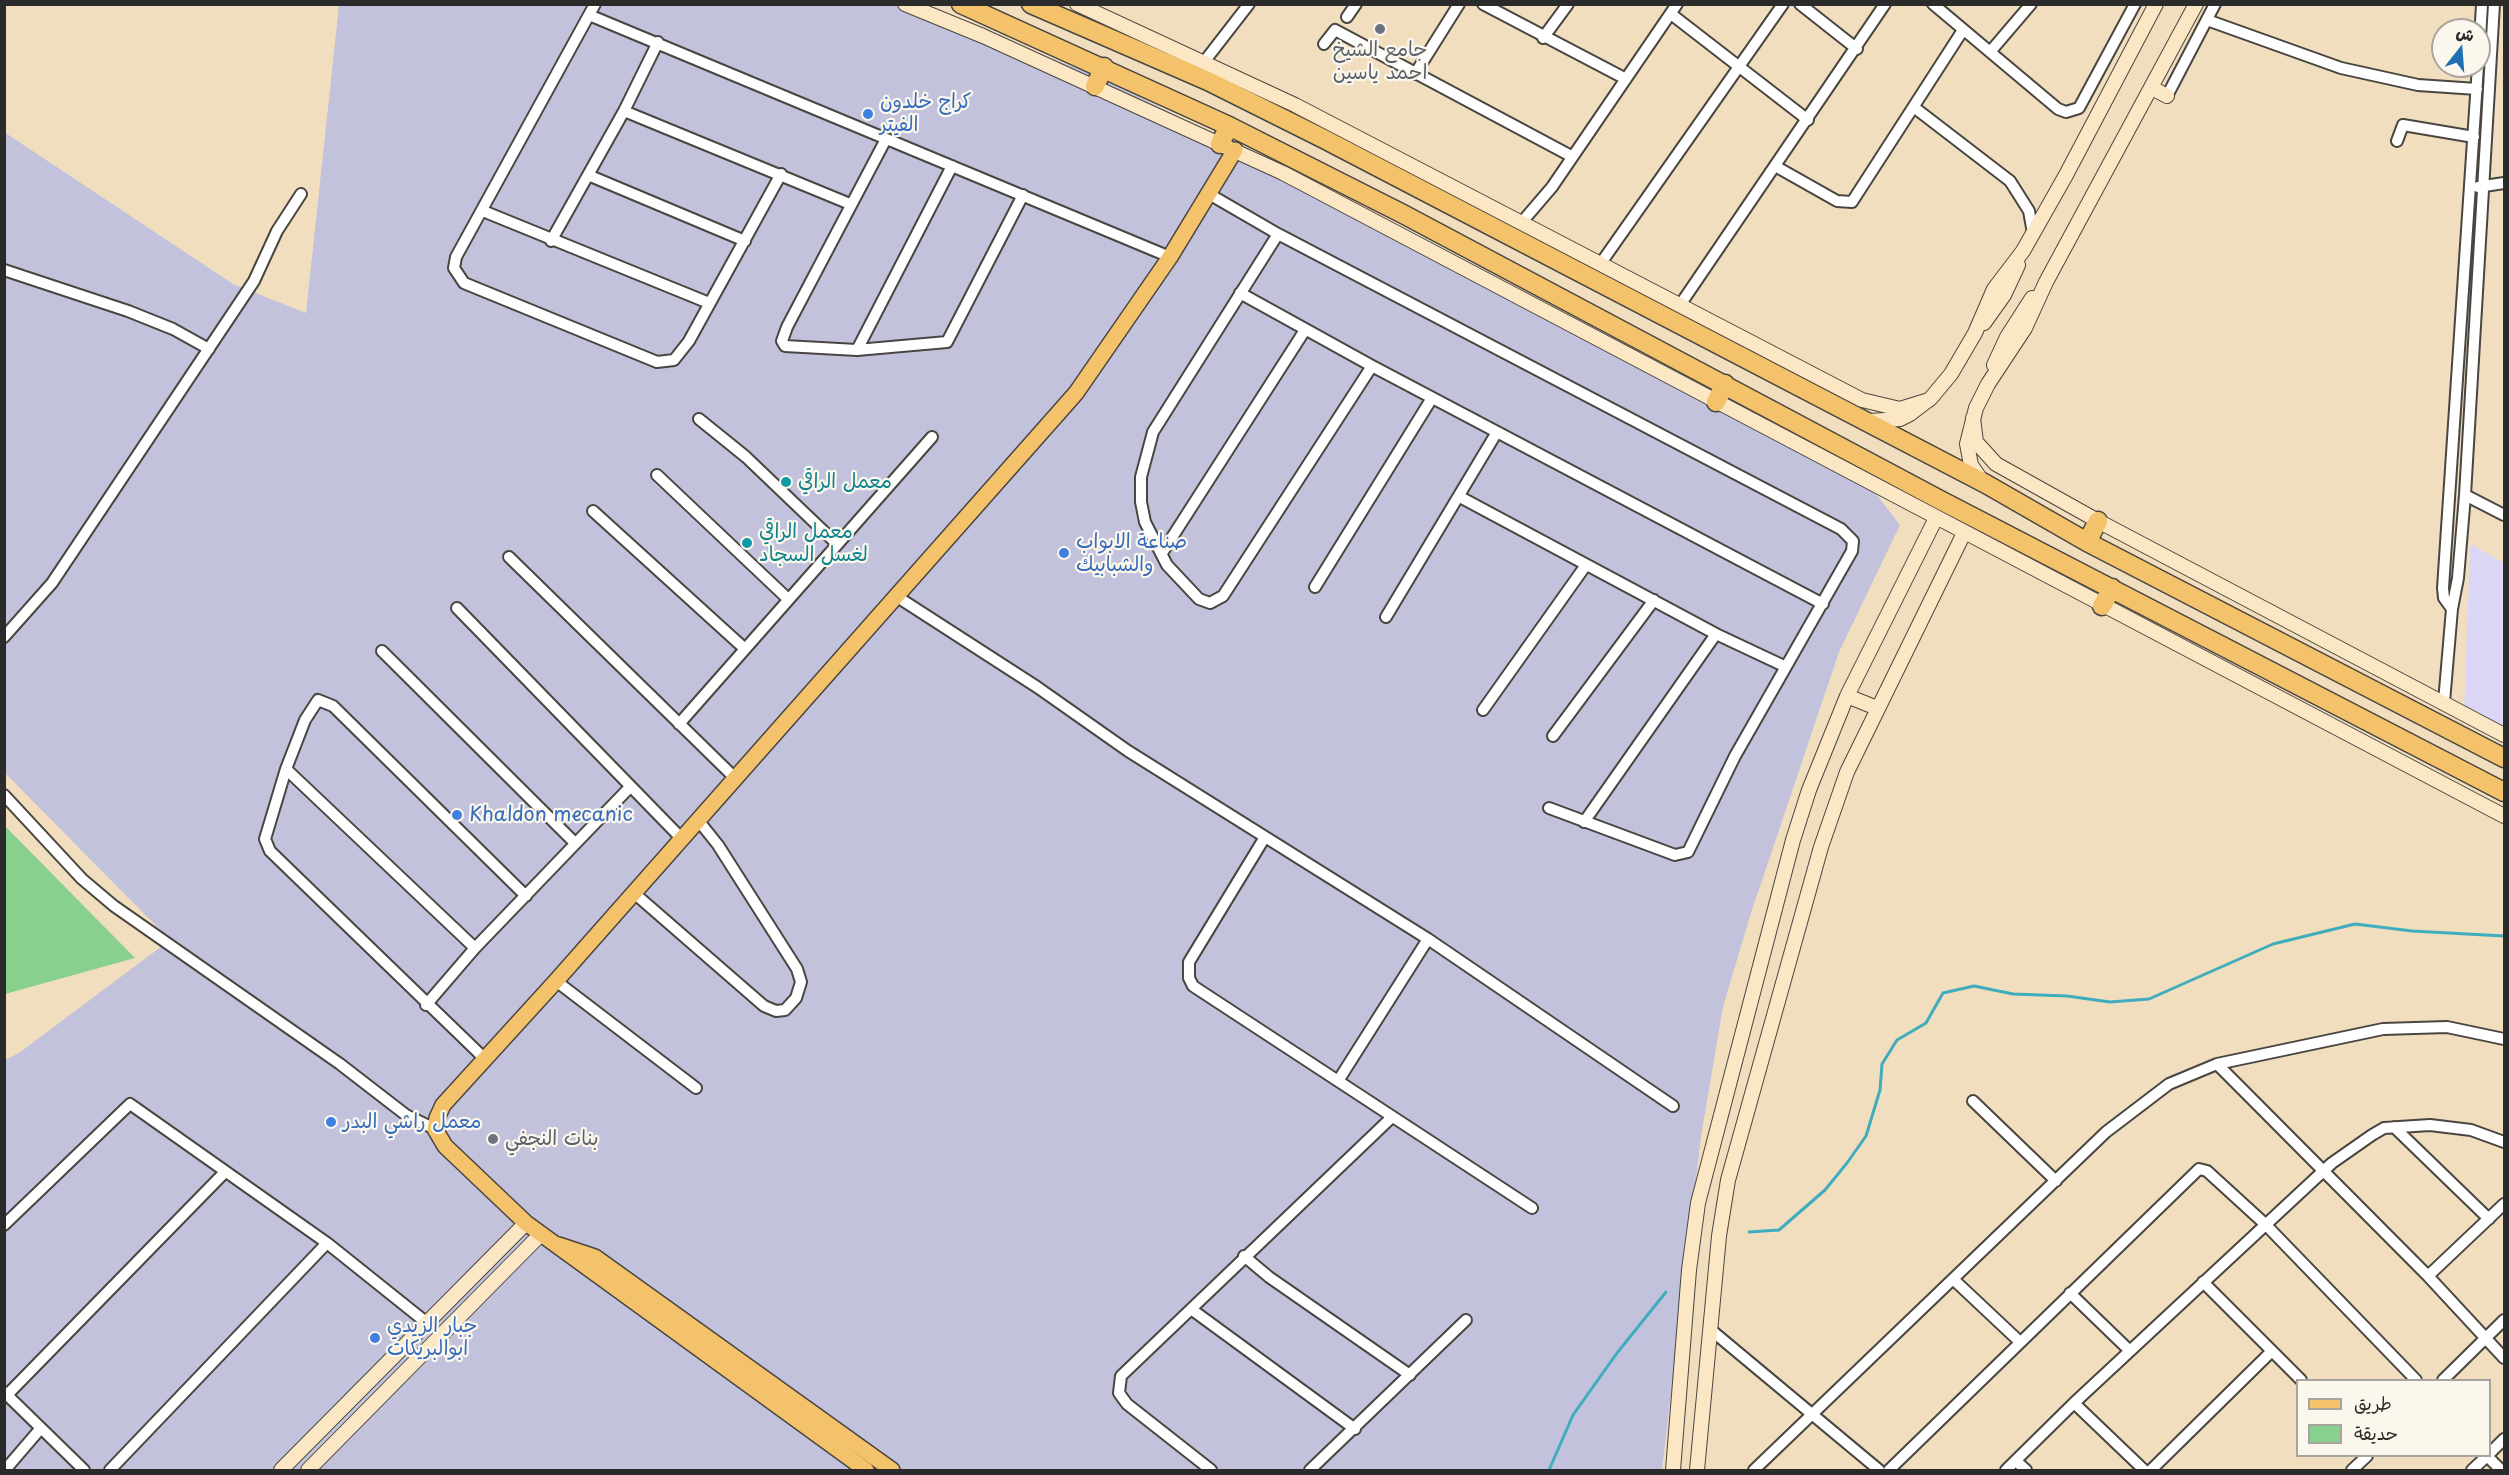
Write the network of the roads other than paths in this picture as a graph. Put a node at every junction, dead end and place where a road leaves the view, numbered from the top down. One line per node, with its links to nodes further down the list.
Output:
1 (905, 4): 39 (main road)
2 (961, 4): 22 (highway)
3 (1031, 4): 29 (highway)
4 (1077, 4): 29 (main road)
5 (1249, 4): 33 (street)
6 (1356, 4): 24 (street)
7 (1459, 4): 36 (street)
8 (1483, 4): 27 (street)
9 (1568, 4): 27 (street)
10 (1677, 4): 23 (street)
11 (1783, 4): 34 (street)
12 (1800, 4): 31 (street)
13 (1885, 4): 31 (street)
14 (1933, 4): 26 (street)
15 (2031, 4): 32 (street)
16 (2135, 4): 32 (street)
17 (2156, 4): 66 (main road)
18 (2196, 4): 40 (main road)
19 (2215, 4): 25 (street)
20 (2494, 4): 58 (street)
21 (592, 10): 28 (street); 64 (street)
22 (993, 10): 35 (highway)
23 (1671, 14): 34 (street); 38 (street)
24 (1347, 17)
25 (2207, 20): 41 (street); 42 (street)
26 (1963, 30): 32 (street); 43 (street)
27 (1543, 38): 38 (street)
28 (658, 42): 44 (street); 49 (street)
29 (1141, 43): 33 (main road); 47 (highway)
30 (1324, 44): 36 (street)
31 (1857, 50): 45 (street)
32 (1990, 52)
33 (1204, 62): 47 (main road)
34 (1738, 66): 45 (street); 71 (street)
35 (1104, 68): 39 (highway); 46 (highway)
36 (1415, 74): 52 (street)
37 (2477, 78): 41 (street)
38 (1626, 79): 52 (street)
39 (1095, 86): 51 (main road)
40 (2152, 88): 42 (main road); 85 (main road)
41 (2477, 89): 48 (street)
42 (2167, 96)
43 (1915, 108): 54 (street); 66 (street)
44 (624, 111): 55 (street); 56 (street)
45 (1808, 120): 54 (street)
46 (1229, 126): 51 (highway); 81 (highway)
47 (1329, 132): 65 (main road); 79 (highway)
48 (2474, 137): 50 (street); 59 (street)
49 (886, 139): 53 (street); 63 (street)
50 (2397, 141)
51 (1227, 147): 61 (main road); 84 (main road)
52 (1571, 156): 65 (street)
53 (952, 166): 62 (street); 78 (street)
54 (1775, 166): 75 (street)
55 (781, 174): 63 (street); 69 (street)
56 (588, 175): 68 (street); 69 (street)
57 (2505, 183): 58 (street)
58 (2483, 186): 59 (street); 92 (street)
59 (2470, 187): 112 (street)
60 (301, 194): 77 (street)
61 (1209, 194): 67 (street); 70 (main road)
62 (1023, 195): 70 (street); 78 (street)
63 (850, 204): 78 (street)
64 (483, 211): 68 (street); 74 (street)
65 (1522, 222): 71 (main road)
66 (2033, 233): 83 (main road)
67 (1278, 234): 73 (street); 109 (street)
68 (551, 241): 74 (street)
69 (745, 241): 74 (street)
70 (1170, 257): 106 (main road)
71 (1600, 262): 75 (main road)
72 (4, 270): 77 (street)
73 (1240, 293): 76 (street); 101 (street)
74 (709, 303)
75 (1680, 305): 79 (main road)
76 (1305, 330): 80 (street); 101 (street)
77 (209, 349): 115 (street)
78 (857, 350)
79 (1752, 352): 83 (main road); 87 (highway)
80 (1372, 366): 82 (street); 101 (street)
81 (1725, 384): 84 (highway); 105 (highway)
82 (1432, 398): 88 (street); 104 (street)
83 (1929, 400): 87 (main road)
84 (1716, 402): 96 (main road)
85 (1973, 418): 91 (main road); 97 (main road)
86 (699, 419): 100 (street)
87 (1862, 419): 91 (highway)
88 (1497, 432): 93 (street); 109 (street)
89 (932, 437): 100 (street)
90 (657, 475): 107 (street)
91 (1986, 484): 99 (highway)
92 (2464, 495): 95 (street); 112 (street)
93 (1460, 497): 103 (street); 113 (street)
94 (593, 511): 116 (street)
95 (2505, 515)
96 (1936, 518): 98 (main road); 119 (main road)
97 (2098, 521): 99 (highway); 120 (main road)
98 (1964, 533): 110 (main road); 121 (main road)
99 (2087, 542): 126 (highway)
100 (837, 544): 107 (street)
101 (1162, 553)
102 (509, 557): 123 (street)
103 (1586, 565): 108 (street); 122 (street)
104 (1315, 586)
105 (2112, 588): 110 (highway); 130 (highway)
106 (896, 596): 128 (main road); 136 (street)
107 (788, 599): 116 (street)
108 (1654, 600): 114 (street); 125 (street)
109 (1823, 604): 118 (street)
110 (2102, 606): 133 (main road)
111 (457, 608): 129 (street)
112 (2452, 609): 120 (street)
113 (1386, 617)
114 (1716, 634): 118 (street); 135 (street)
115 (4, 637)
116 (745, 649): 123 (street)
117 (381, 651): 138 (street)
118 (1784, 666): 135 (street)
119 (1847, 696): 121 (main road); 181 (main road)
120 (2444, 702): 124 (main road)
121 (1877, 708): 176 (main road)
122 (1482, 710)
123 (679, 724): 128 (street)
124 (2505, 735)
125 (1553, 736)
126 (2505, 758)
127 (286, 769): 140 (street); 142 (street); 144 (street)
128 (735, 778): 134 (main road)
129 (630, 787): 137 (street); 138 (street)
130 (2505, 792)
131 (4, 795): 154 (street)
132 (1549, 808): 135 (street)
133 (2505, 816)
134 (698, 820): 137 (main road); 139 (street)
135 (1584, 822)
136 (1265, 837): 141 (street); 148 (street)
137 (682, 839): 139 (main road)
138 (574, 842): 140 (street)
139 (634, 893): 143 (main road)
140 (526, 896): 142 (street)
141 (1428, 939): 148 (street); 151 (street)
142 (475, 948): 144 (street)
143 (556, 981): 146 (main road); 149 (street)
144 (426, 1005): 146 (street)
145 (2505, 1039): 147 (street)
146 (484, 1059): 154 (main road)
147 (2217, 1064): 156 (street); 158 (street)
148 (1338, 1081): 152 (street)
149 (696, 1088)
150 (1973, 1101): 158 (street)
151 (1673, 1106)
152 (1391, 1118): 160 (street); 167 (street)
153 (2394, 1127): 155 (street); 156 (street); 161 (street)
154 (435, 1129): 162 (main road)
155 (2505, 1142)
156 (2324, 1170): 163 (street); 168 (street)
157 (225, 1172): 164 (street); 166 (street); 188 (street)
158 (2056, 1180): 169 (street)
159 (2505, 1203): 161 (street)
160 (1532, 1208)
161 (2489, 1218): 168 (street)
162 (526, 1223): 165 (main road); 175 (main road)
163 (2265, 1224): 170 (street); 171 (street); 186 (street)
164 (4, 1225)
165 (547, 1239): 204 (main road); 205 (main road); 206 (main road)
166 (327, 1243): 175 (street); 202 (street)
167 (1244, 1256): 172 (street); 184 (street)
168 (2428, 1276): 177 (street)
169 (1953, 1280): 178 (street); 190 (street)
170 (2203, 1282): 179 (street); 180 (street)
171 (2070, 1293): 178 (street); 179 (street)
172 (1191, 1309): 192 (street); 207 (street)
173 (1466, 1320): 184 (street)
174 (2505, 1320): 177 (street)
175 (427, 1323): 203 (main road)
176 (1711, 1329): 183 (main road); 190 (street)
177 (2486, 1339): 182 (street); 187 (street)
178 (2020, 1342): 212 (street)
179 (2130, 1351): 189 (street)
180 (2272, 1351): 185 (street); 216 (street)
181 (1684, 1352): 183 (main road); 199 (main road)
182 (2505, 1358)
183 (1708, 1360): 209 (main road)
184 (1410, 1375): 192 (street)
185 (2300, 1379)
186 (2415, 1379)
187 (2444, 1379)
188 (6, 1394): 191 (street)
189 (2074, 1403): 198 (street); 215 (street)
190 (1812, 1415): 210 (street); 211 (street)
191 (41, 1428): 200 (street); 201 (street)
192 (1355, 1429): 208 (street)
193 (2505, 1439): 194 (street)
194 (2491, 1452)
195 (2365, 1457): 217 (street)
196 (2486, 1457): 218 (street)
197 (2490, 1457): 219 (street)
198 (2016, 1461): 213 (street); 214 (street)
199 (1671, 1468)
200 (5, 1470)
201 (84, 1470)
202 (110, 1470)
203 (281, 1470)
204 (308, 1470)
205 (866, 1470)
206 (892, 1470)
207 (1211, 1470)
208 (1310, 1470)
209 (1697, 1470)
210 (1754, 1470)
211 (1879, 1470)
212 (1889, 1470)
213 (2006, 1470)
214 (2026, 1470)
215 (2144, 1470)
216 (2151, 1470)
217 (2352, 1470)
218 (2472, 1470)
219 (2502, 1470)

